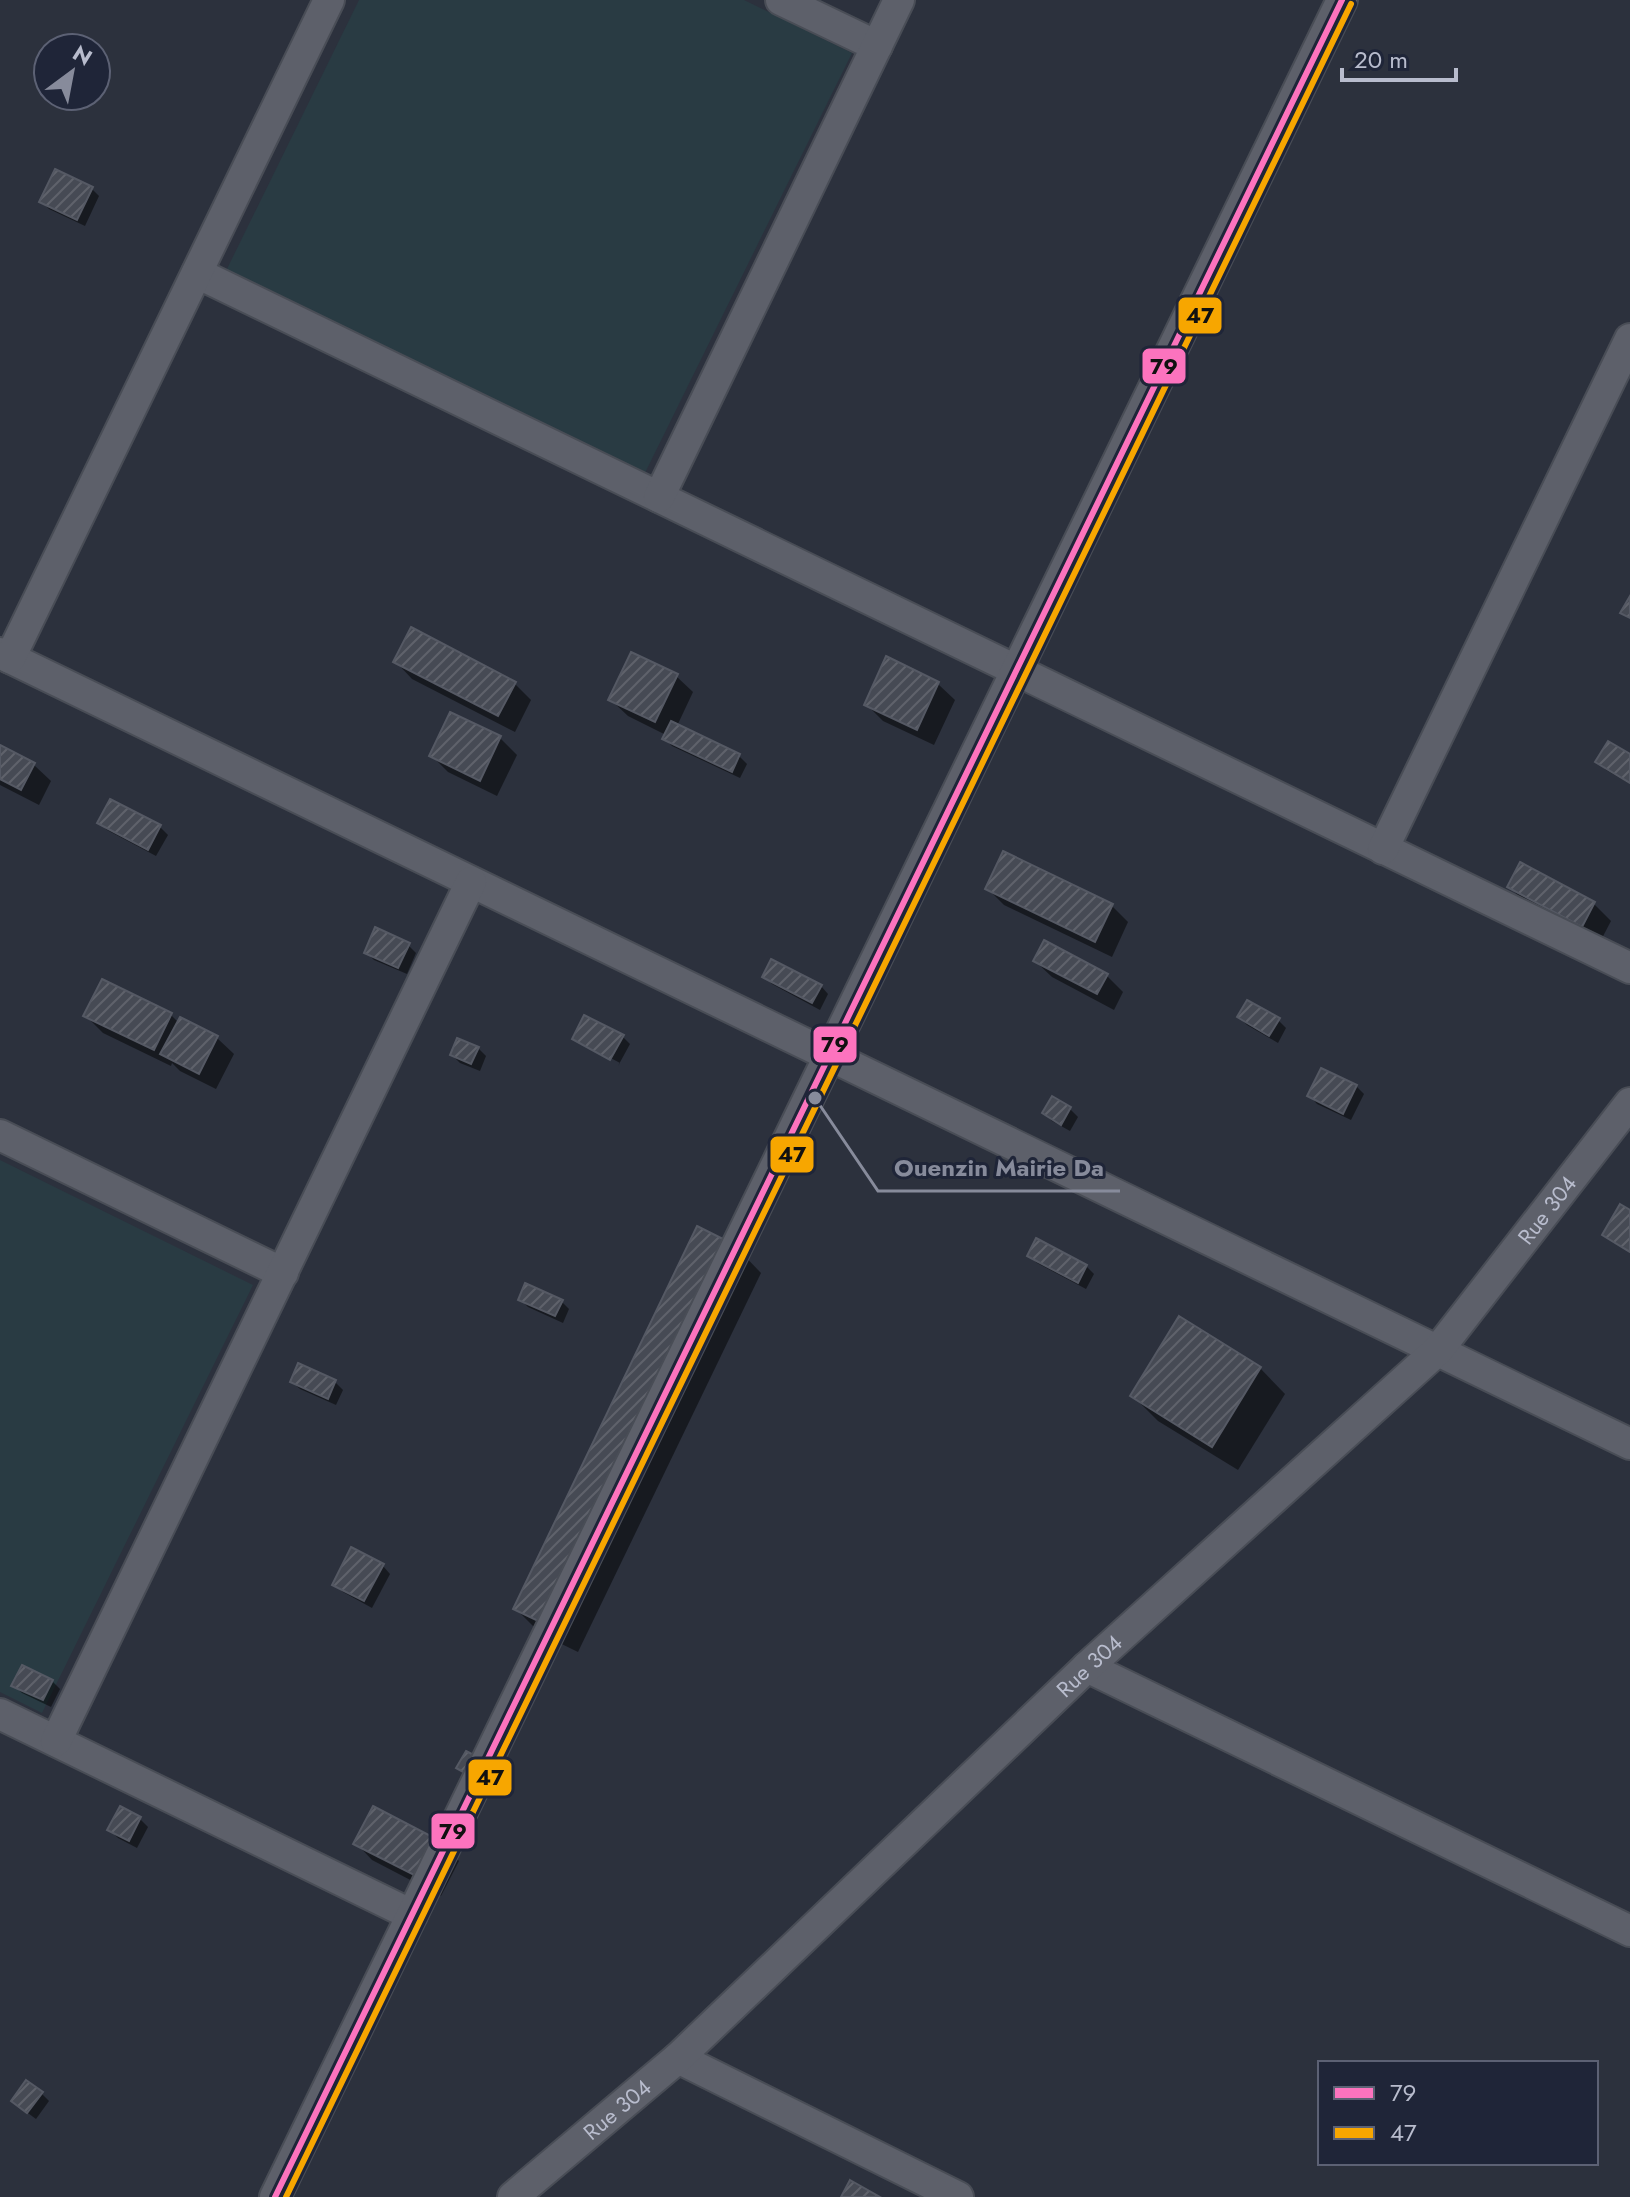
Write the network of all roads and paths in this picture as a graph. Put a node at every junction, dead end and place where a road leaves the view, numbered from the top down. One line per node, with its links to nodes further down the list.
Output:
1 (329, 0): 6 (street)
2 (781, 0): 5 (street)
3 (899, 0): 5 (street)
4 (1342, 0): 10 (street)
5 (877, 46): 8 (street)
6 (197, 273): 8 (street); 9 (street)
7 (1630, 339): 11 (street)
8 (659, 497): 10 (street)
9 (5, 656): 12 (street)
10 (1017, 671): 11 (street); 14 (street)
11 (1383, 849): 13 (street)
12 (471, 882): 14 (street); 17 (street)
13 (1630, 968)
14 (830, 1056): 18 (street); 23 (street)
15 (1630, 1103): 18 (street, Rue 304)
16 (0, 1135): 17 (street)
17 (283, 1273): 22 (street)
18 (1438, 1350): 19 (street); 20 (street, Rue 304)
19 (1630, 1444)
20 (1087, 1667): 24 (street); 25 (street, Rue 304)
21 (0, 1714): 22 (street)
22 (56, 1741): 23 (street)
23 (412, 1915): 26 (street)
24 (1630, 1931)
25 (678, 2058): 27 (street, Rue 304); 28 (street)
26 (275, 2197)
27 (513, 2197)
28 (958, 2197)

